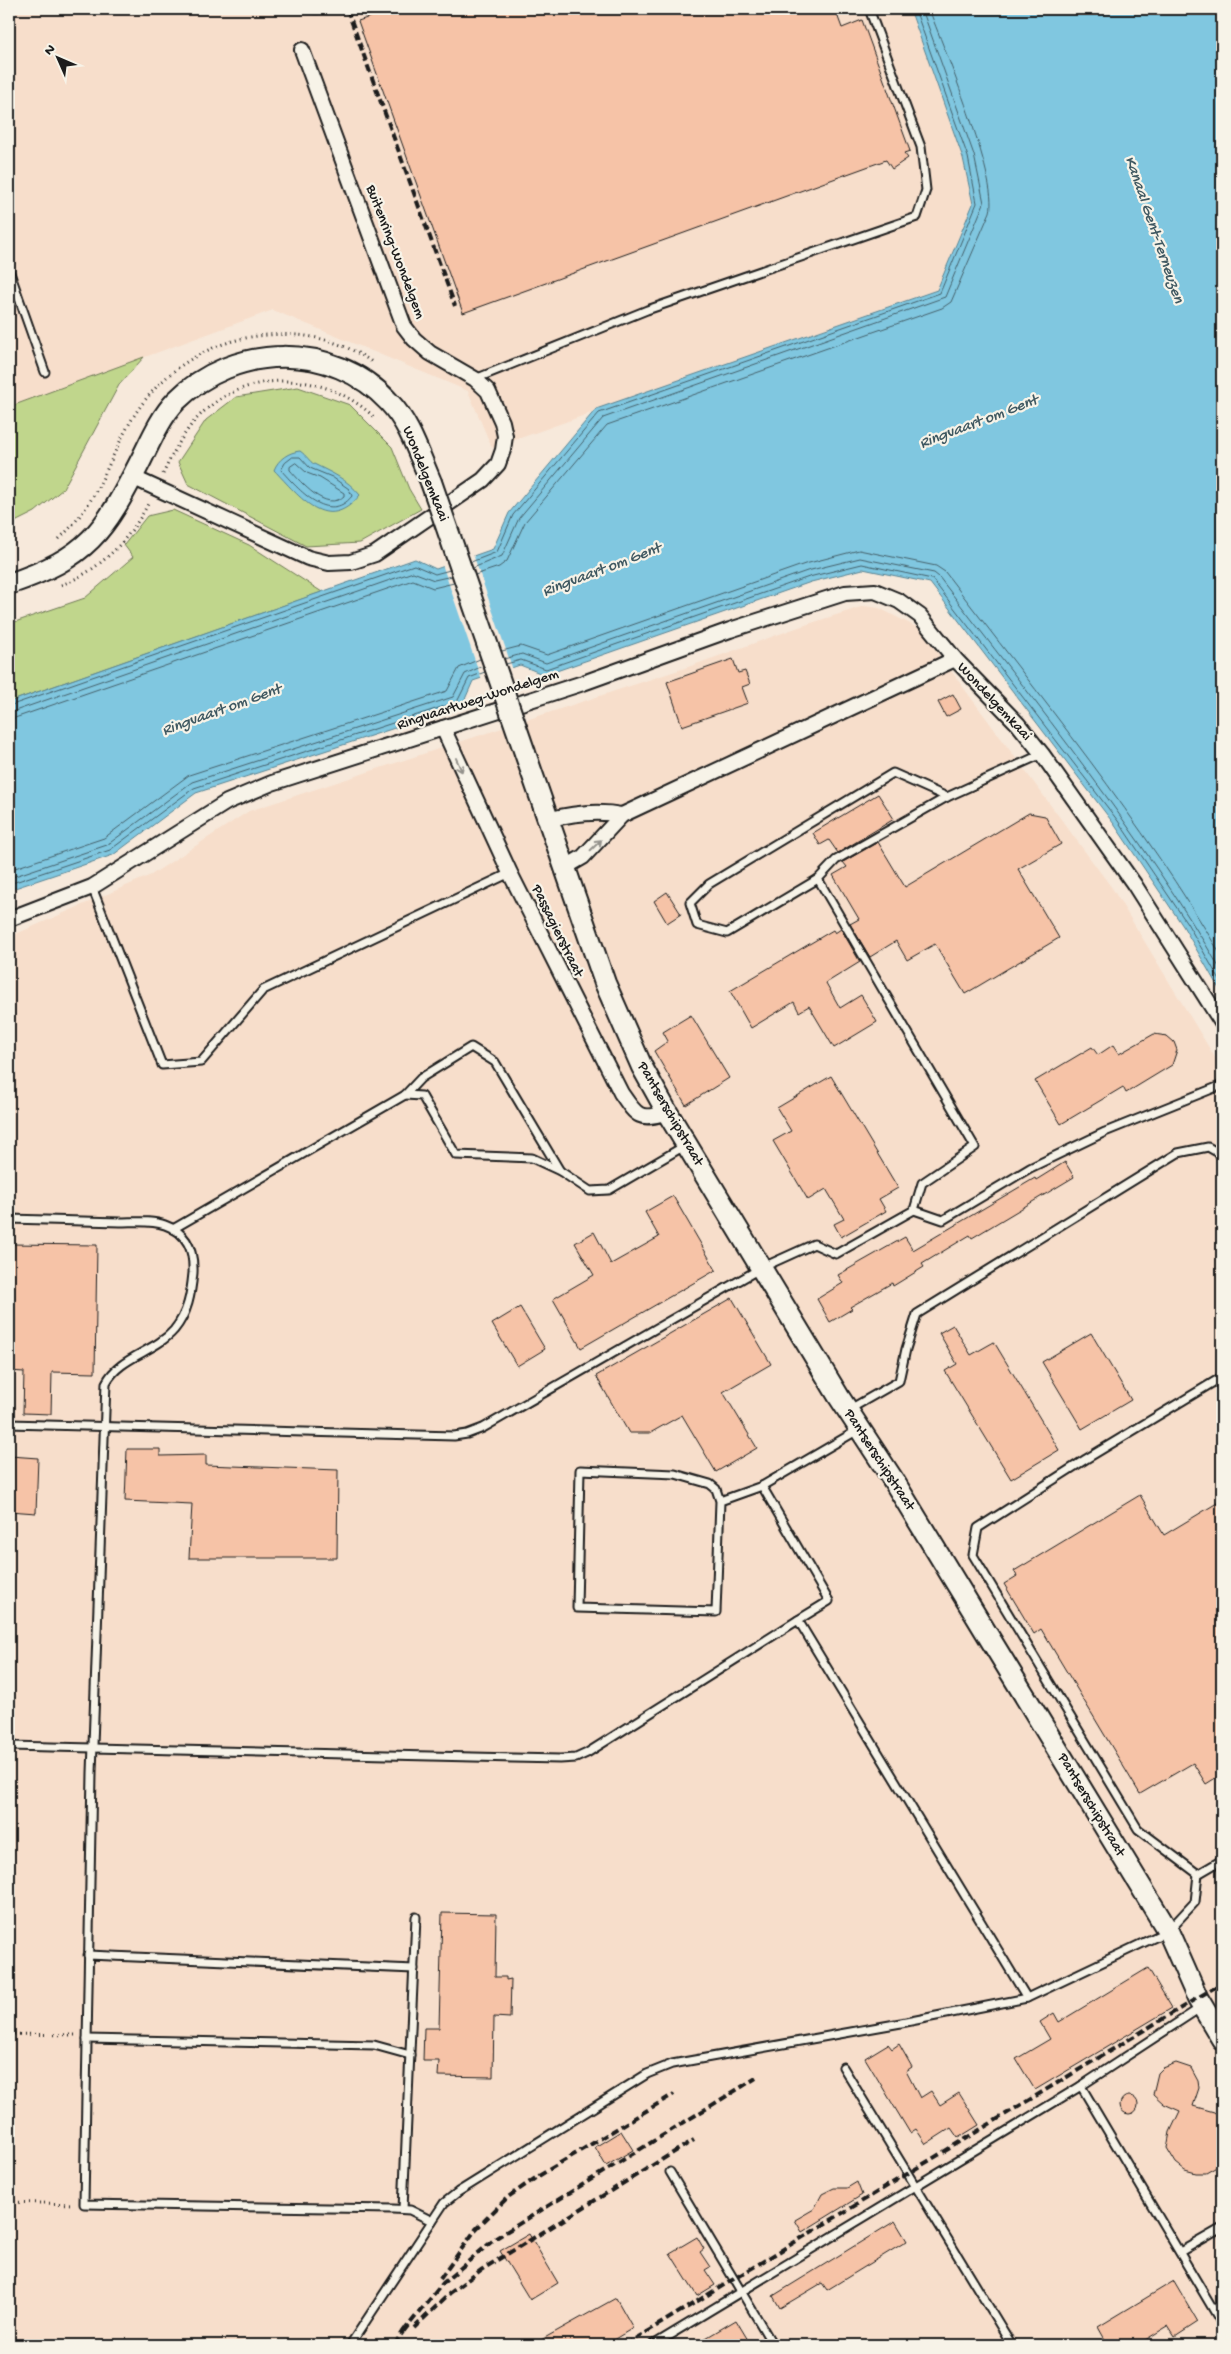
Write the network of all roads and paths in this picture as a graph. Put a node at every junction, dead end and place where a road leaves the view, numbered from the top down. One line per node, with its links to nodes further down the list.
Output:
1 (869, 9): 5 (lane)
2 (302, 50): 5 (street, Buitenring-Wondelgem)
3 (9, 270): 4 (lane)
4 (45, 372)
5 (475, 379): 9 (street, Buitenring-Wondelgem)
6 (380, 424): 9 (path)
7 (109, 466): 10 (path)
8 (132, 477): 9 (street, Buitenring-Wondelgem); 11 (main road, Wondelgemkaai); 17 (main road, Wondelgemkaai, bridge)
9 (156, 488)
10 (54, 543)
11 (9, 584)
12 (955, 659): 13 (street, Ringvaartweg-Wondelgem); 14 (street, Wondelgemkaai); 16 (street, Wondelgemkaai)
13 (443, 728): 19 (street, Passagierstraat, one-way to 19); 21 (street, Ringvaartweg-Wondelgem)
14 (1042, 754): 15 (lane); 23 (street, Wondelgemkaai)
15 (946, 797): 20 (lane); 20 (lane)
16 (622, 815): 17 (street); 18 (street, Wondelgemkaai, one-way to 16)
17 (547, 820): 18 (main road, Wondelgemkaai)
18 (564, 868): 26 (main road, Pantserschipstraat)
19 (510, 873): 21 (lane); 26 (street, Passagierstraat)
20 (818, 879): 30 (lane)
21 (92, 886): 22 (street, Ringvaartweg-Wondelgem)
22 (9, 919)
23 (1222, 1023)
24 (1222, 1085): 30 (lane)
25 (405, 1095): 29 (lane); 29 (lane); 32 (lane)
26 (667, 1112): 27 (main road, Pantserschipstraat)
27 (687, 1145): 29 (lane); 33 (main road, Pantserschipstraat)
28 (1222, 1155): 35 (lane)
29 (560, 1171)
30 (914, 1210): 33 (lane)
31 (9, 1219): 32 (lane)
32 (173, 1229): 37 (lane)
33 (761, 1268): 35 (main road, Pantserschipstraat); 37 (lane)
34 (1222, 1377): 45 (lane)
35 (848, 1411): 38 (main road, Pantserschipstraat)
36 (9, 1424): 37 (lane)
37 (104, 1426): 43 (lane)
38 (859, 1429): 39 (lane); 47 (main road, Pantserschipstraat)
39 (762, 1486): 40 (lane); 41 (lane)
40 (720, 1501): 40 (lane)
41 (798, 1620): 43 (lane); 50 (lane)
42 (9, 1746): 43 (lane)
43 (93, 1748): 48 (lane)
44 (1222, 1860): 45 (lane)
45 (1198, 1874): 47 (lane)
46 (416, 1917): 49 (lane)
47 (1168, 1931): 50 (lane); 51 (main road, Pantserschipstraat)
48 (88, 1955): 49 (lane); 53 (lane)
49 (414, 1969): 55 (lane)
50 (1027, 1998): 63 (lane)
51 (1203, 2007): 54 (main road, Pantserschipstraat); 57 (lane)
52 (9, 2034): 53 (path)
53 (87, 2037): 55 (lane); 61 (lane)
54 (1222, 2039)
55 (410, 2055): 62 (lane)
56 (843, 2067): 59 (lane)
57 (1081, 2086): 59 (lane); 65 (lane)
58 (670, 2172): 66 (lane)
59 (915, 2186): 66 (lane); 71 (lane)
60 (9, 2202): 61 (path)
61 (84, 2204): 62 (lane)
62 (403, 2209): 63 (lane)
63 (432, 2221): 68 (lane)
64 (1222, 2228): 65 (lane)
65 (1180, 2252): 67 (lane)
66 (742, 2292): 69 (lane); 70 (lane)
67 (1222, 2324)
68 (350, 2345)
69 (653, 2345)
70 (773, 2345)
71 (1012, 2345)

